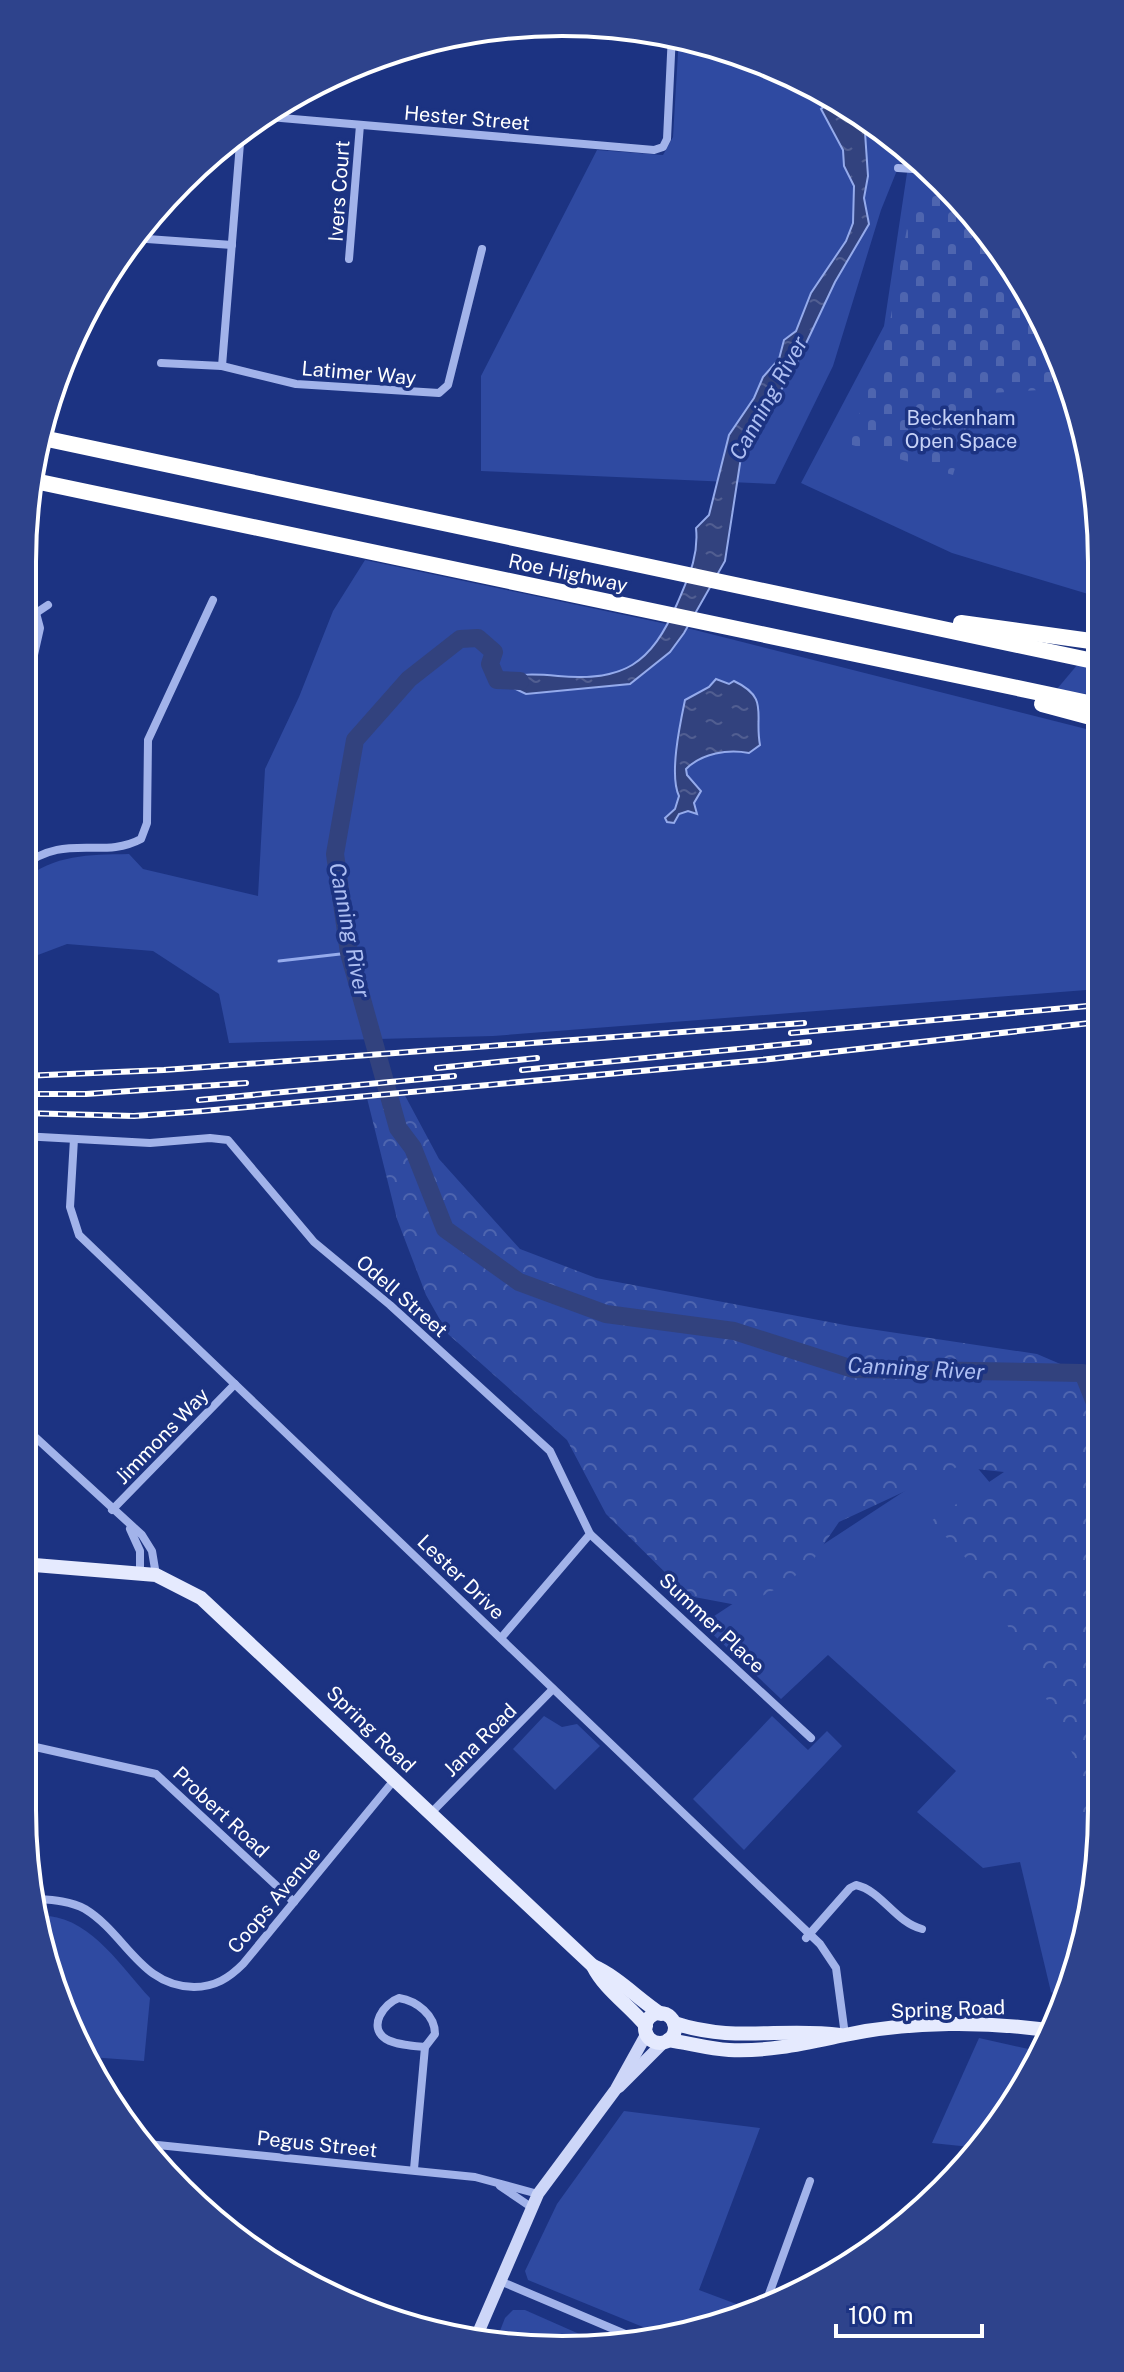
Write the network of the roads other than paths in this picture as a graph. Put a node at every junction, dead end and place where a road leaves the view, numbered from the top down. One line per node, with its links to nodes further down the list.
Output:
1 (671, 48): 3 (street, Hester Street)
2 (281, 118): 3 (street, Hester Street)
3 (360, 125): 10 (street, Ivers Court)
4 (240, 147): 8 (street)
5 (898, 168): 6 (street)
6 (911, 169)
7 (147, 239): 8 (street)
8 (232, 245): 12 (street)
9 (482, 249): 12 (street, Latimer Way)
10 (349, 259)
11 (161, 363): 12 (street, Latimer Way)
12 (222, 366)
13 (51, 440): 18 (highway, Roe Highway)
14 (43, 483): 21 (highway, Roe Highway)
15 (213, 600): 25 (street)
16 (48, 605): 17 (street)
17 (36, 613): 20 (street)
18 (880, 614): 19 (highway); 22 (highway, Roe Highway)
19 (1088, 641)
20 (36, 646)
21 (875, 660): 23 (highway, Roe Highway); 24 (highway)
22 (1088, 660)
23 (1088, 703)
24 (1088, 716)
25 (36, 858)
26 (36, 1137): 27 (street, Odell Street)
27 (74, 1139): 28 (street, Lester Drive); 32 (street, Odell Street)
28 (235, 1384): 30 (street, Jimmons Way); 36 (street, Lester Drive)
29 (36, 1438): 30 (street)
30 (112, 1510): 31 (street)
31 (128, 1525): 34 (street); 35 (street)
32 (590, 1534): 36 (street); 38 (street, Summer Place)
33 (36, 1565): 34 (main road, Spring Road)
34 (140, 1573): 35 (main road, Spring Road)
35 (156, 1575): 40 (main road, Spring Road)
36 (501, 1638): 37 (street, Lester Drive)
37 (553, 1689): 41 (street, Jana Road); 45 (street, Lester Drive)
38 (811, 1738)
39 (36, 1747): 43 (street, Probert Road)
40 (395, 1779): 41 (main road, Spring Road); 43 (street, Coops Avenue)
41 (430, 1814): 46 (main road, Spring Road)
42 (44, 1900): 43 (street, Coops Avenue)
43 (294, 1902)
44 (922, 1929): 45 (street)
45 (808, 1936): 51 (street, Lester Drive)
46 (593, 1966): 47 (main road, Spring Road); 49 (main road, Spring Road)
47 (661, 2014): 48 (main road, Spring Road); 49 (main road)
48 (674, 2023): 51 (main road, Spring Road); 52 (main road)
49 (646, 2029): 52 (main road, Spring Road); 54 (main road)
50 (1040, 2030): 51 (main road, Spring Road)
51 (845, 2035): 52 (main road, Spring Road)
52 (666, 2042): 54 (main road)
53 (425, 2047): 53 (street); 56 (street)
54 (616, 2089): 59 (main road)
55 (157, 2145): 56 (street, Pegus Street)
56 (414, 2169): 57 (street, Pegus Street)
57 (493, 2181): 59 (street, Pegus Street); 60 (street, Pegus Street)
58 (810, 2181): 62 (street)
59 (538, 2194): 60 (main road)
60 (531, 2207): 61 (main road)
61 (500, 2281): 63 (main road); 64 (street)
62 (769, 2293)
63 (480, 2329)
64 (621, 2332)

